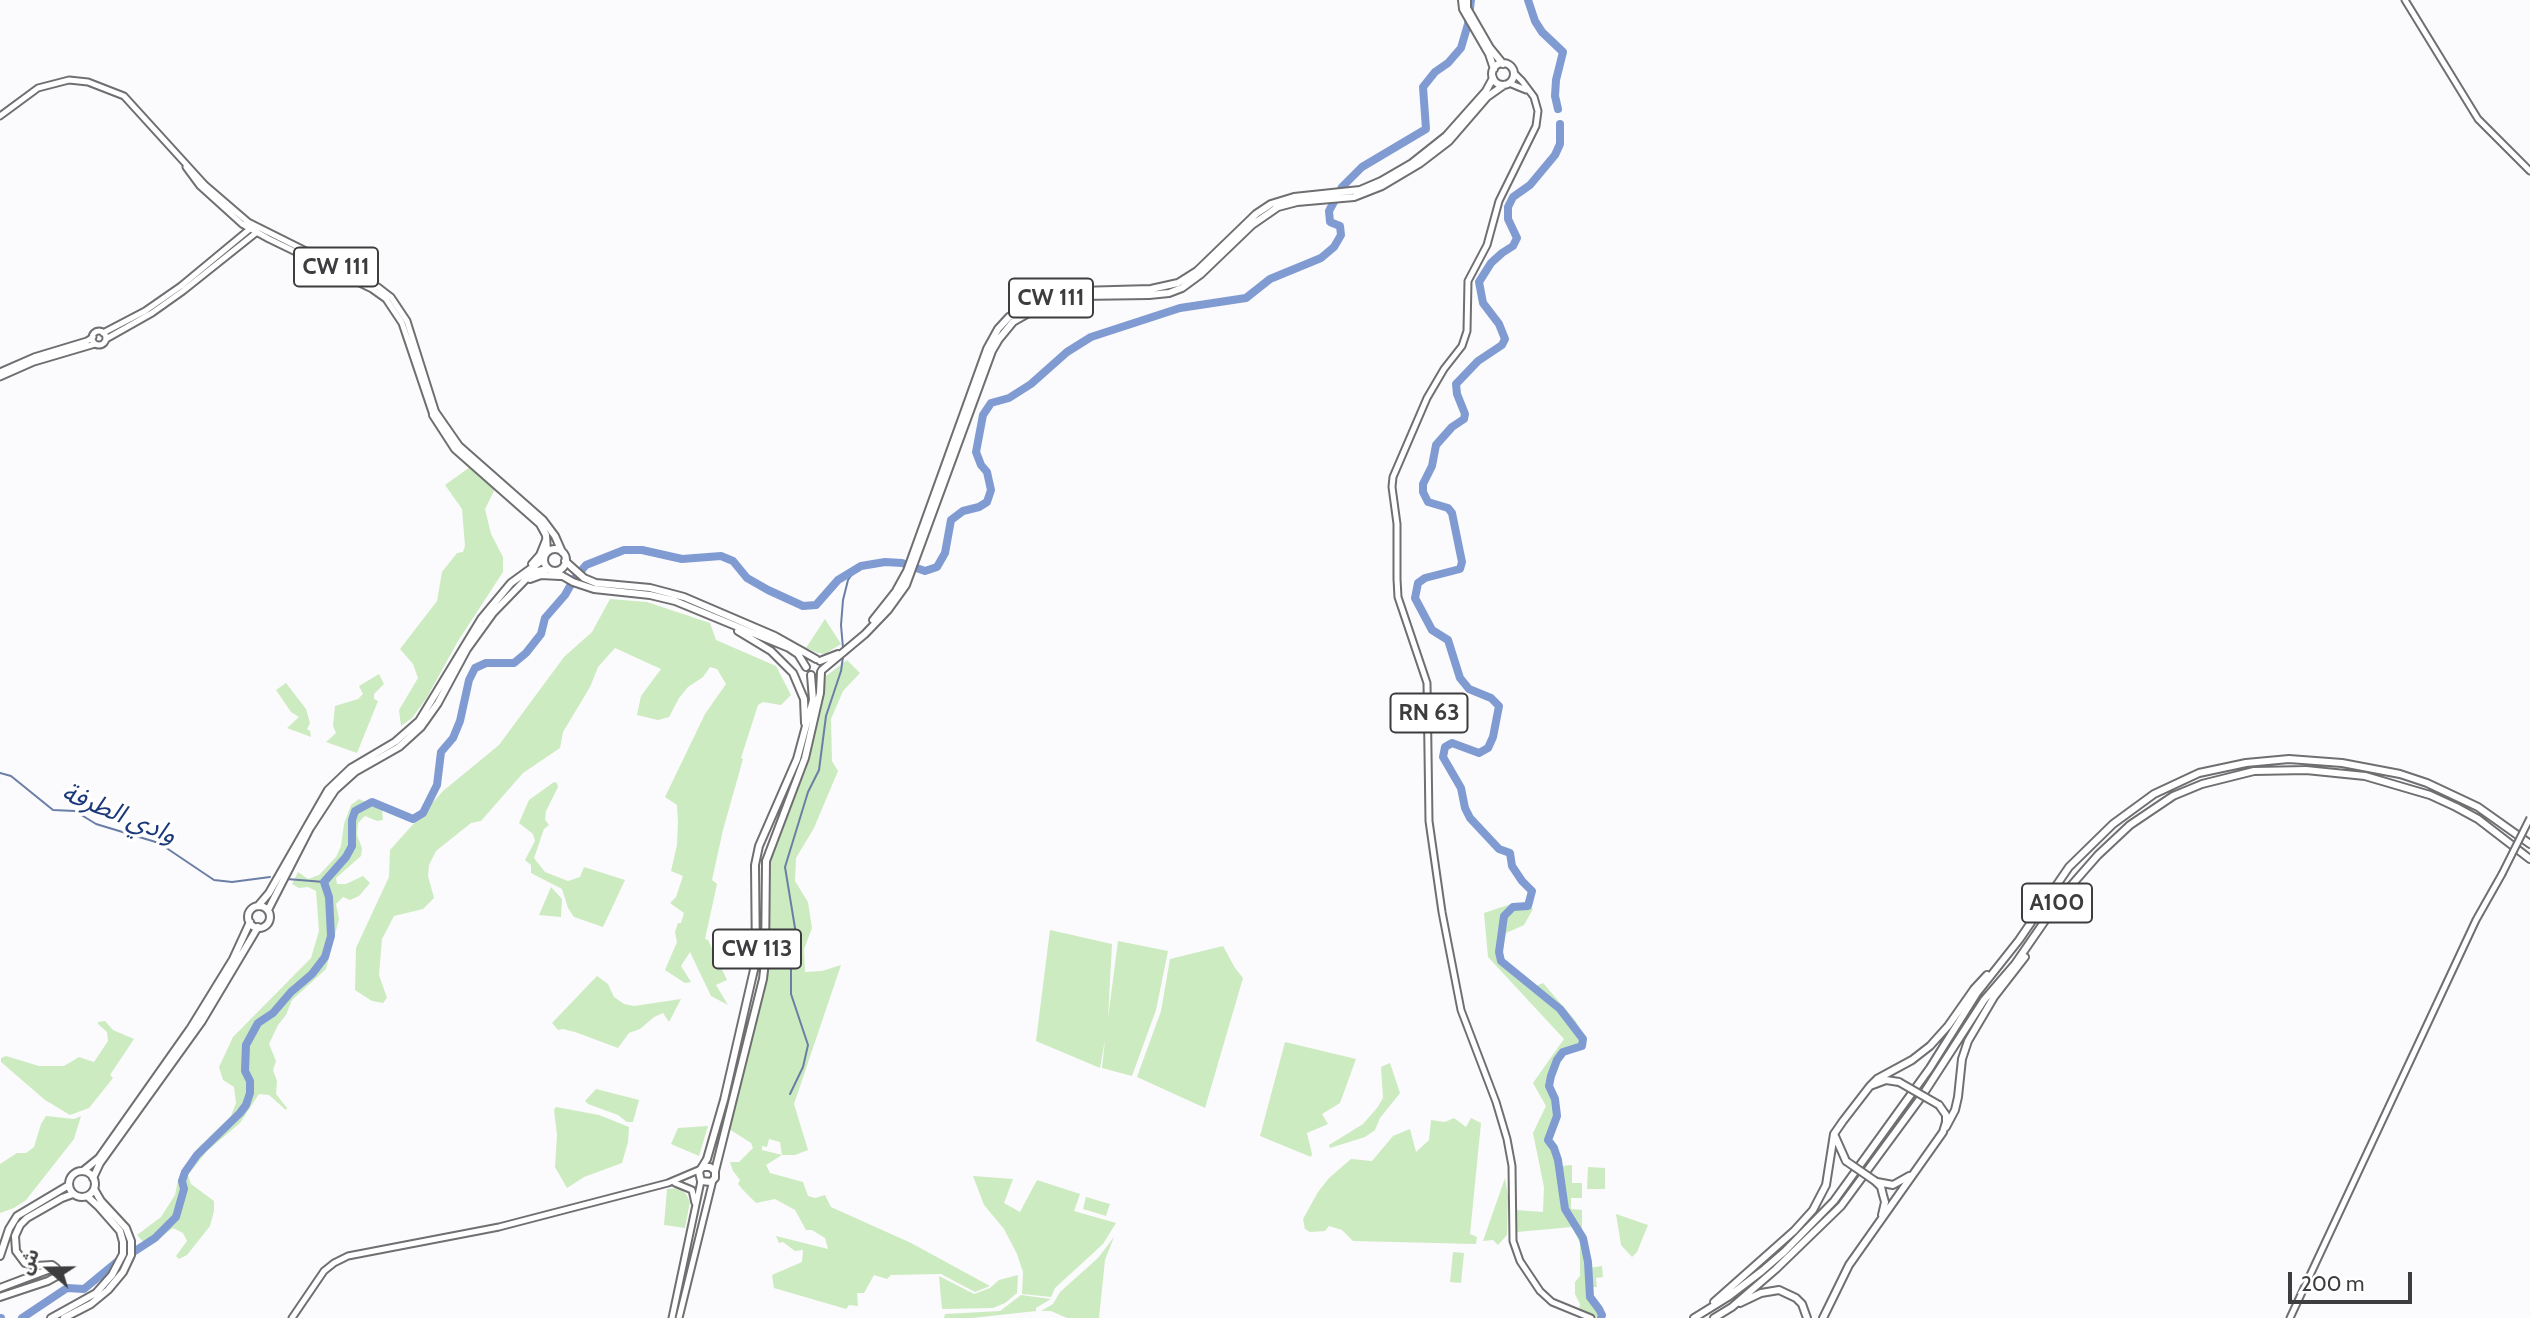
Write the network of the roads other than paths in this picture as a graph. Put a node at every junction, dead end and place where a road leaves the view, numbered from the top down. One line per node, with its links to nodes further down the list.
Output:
1 (2404, 0): 11 (main road)
2 (1465, 4): 3 (highway)
3 (1473, 23): 4 (highway); 5 (highway)
4 (1503, 64): 5 (highway); 6 (highway)
5 (1494, 69): 7 (highway)
6 (1514, 74): 8 (highway); 9 (main road)
7 (1493, 78): 8 (highway); 12 (highway, CW 111)
8 (1506, 84): 9 (main road); 12 (highway, CW 111)
9 (1534, 97): 72 (main road, RN 63)
10 (0, 116): 13 (main road)
11 (2530, 171)
12 (1343, 195): 28 (highway, CW 111)
13 (251, 227): 14 (main road); 15 (main road)
14 (258, 231): 15 (main road); 18 (main road, CW 111)
15 (104, 336): 16 (main road); 16 (main road)
16 (94, 340): 17 (main road)
17 (0, 374)
18 (434, 414): 19 (highway); 20 (highway, CW 111)
19 (546, 535): 21 (highway); 25 (highway)
20 (562, 552): 21 (highway); 22 (highway)
21 (546, 555): 23 (highway); 25 (highway)
22 (565, 561): 23 (highway); 26 (highway)
23 (552, 570): 24 (highway); 25 (highway)
24 (565, 577): 25 (highway); 26 (highway)
25 (521, 579): 37 (highway); 38 (highway)
26 (586, 583): 27 (highway); 29 (highway)
27 (722, 621): 30 (highway); 33 (highway)
28 (839, 655): 29 (highway); 31 (highway, CW 111)
29 (818, 660): 30 (highway); 31 (highway)
30 (806, 667): 32 (highway)
31 (822, 671): 32 (highway); 49 (highway)
32 (811, 675): 33 (highway)
33 (804, 734): 47 (highway, CW 113)
34 (2530, 818): 77 (main road, bridge)
35 (2530, 844): 42 (highway, A100 / A100)
36 (2530, 859): 41 (highway, A100 / A100)
37 (258, 906): 38 (highway); 39 (highway)
38 (268, 910): 40 (highway)
39 (250, 922): 40 (highway); 48 (highway)
40 (258, 928): 50 (highway)
41 (2036, 935): 44 (highway); 66 (highway, A100 / A100)
42 (2008, 954): 43 (highway); 73 (highway, A100 / A100)
43 (1870, 1086): 44 (highway, bridge); 45 (highway)
44 (1943, 1132): 46 (highway)
45 (1834, 1134): 54 (highway, bridge); 73 (highway)
46 (1918, 1166): 54 (highway); 61 (highway)
47 (703, 1168): 49 (highway); 51 (main road); 52 (highway)
48 (83, 1171): 50 (highway); 56 (highway)
49 (715, 1171): 53 (highway)
50 (93, 1178): 57 (highway)
51 (683, 1179): 52 (main road); 55 (main road)
52 (700, 1179): 53 (highway); 60 (main road)
53 (713, 1181): 71 (main road)
54 (1875, 1181): 61 (highway)
55 (672, 1182): 60 (main road); 69 (main road)
56 (69, 1185): 58 (highway); 62 (highway)
57 (94, 1189): 59 (highway); 68 (highway)
58 (73, 1194): 59 (highway); 63 (highway)
59 (86, 1196): 67 (highway)
60 (695, 1218): 70 (main road)
61 (1870, 1236): 76 (highway)
62 (0, 1256)
63 (56, 1268): 64 (highway); 65 (highway)
64 (0, 1288)
65 (0, 1297)
66 (1732, 1307): 74 (highway, A100 / A100); 75 (highway)
67 (51, 1318)
68 (64, 1318)
69 (292, 1318)
70 (672, 1318)
71 (679, 1318)
72 (1591, 1318)
73 (1692, 1318)
74 (1714, 1318)
75 (1807, 1318)
76 (1823, 1318)
77 (2290, 1318)

